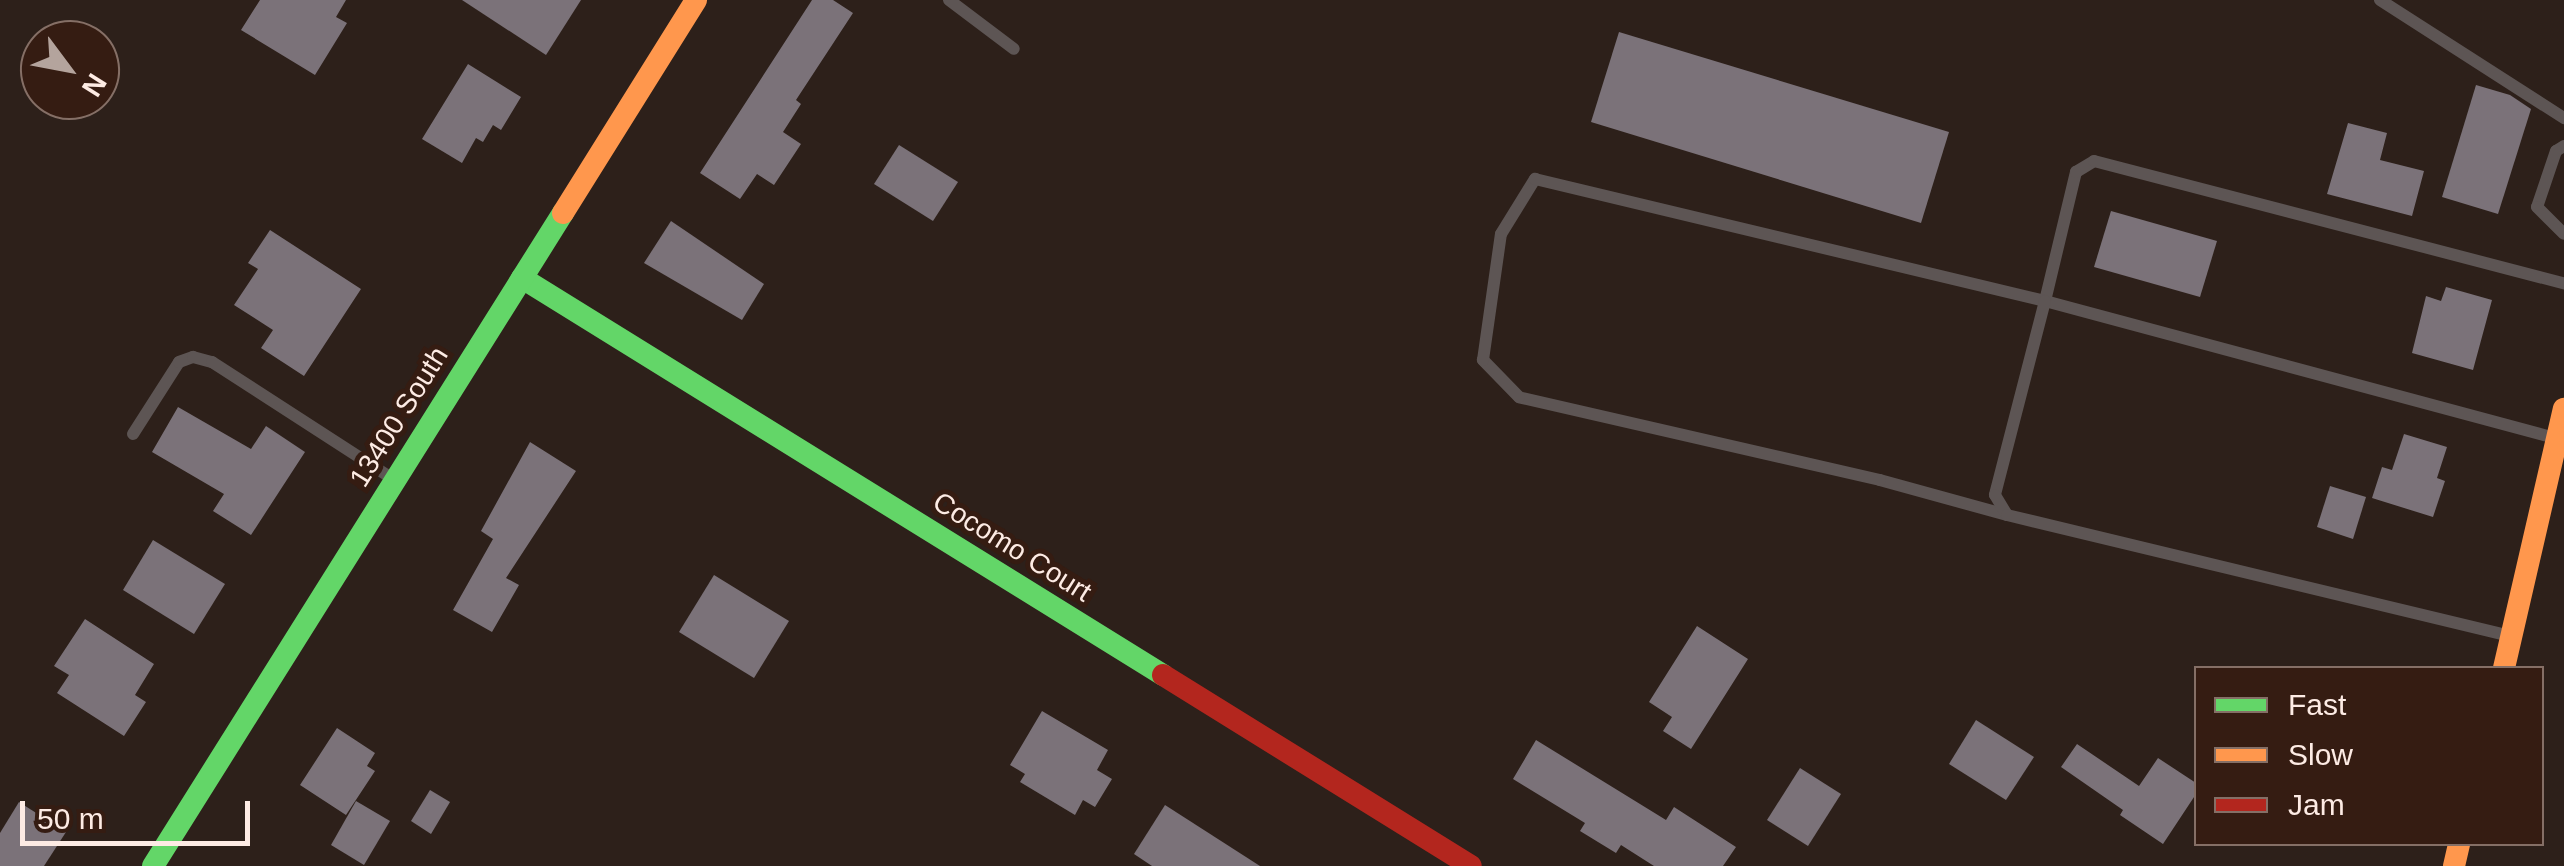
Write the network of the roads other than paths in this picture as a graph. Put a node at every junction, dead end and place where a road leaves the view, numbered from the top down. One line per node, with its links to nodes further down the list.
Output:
1 (696, 0): 8 (street, 13400 South)
2 (949, 0): 4 (lane)
3 (2380, 0): 5 (lane)
4 (1014, 49)
5 (2564, 118)
6 (2564, 146): 7 (lane)
7 (2564, 234)
8 (522, 278): 14 (street, 13400 South); 19 (street, Cocomo Court)
9 (2564, 283): 10 (lane)
10 (2046, 301): 13 (lane); 15 (lane); 15 (lane)
11 (2564, 408): 13 (street)
12 (133, 434): 14 (lane)
13 (2556, 439): 16 (street)
14 (395, 480): 18 (street, 13400 South)
15 (2007, 515): 16 (lane)
16 (2512, 637): 17 (street)
17 (2505, 666)
18 (153, 866)
19 (1471, 866)

